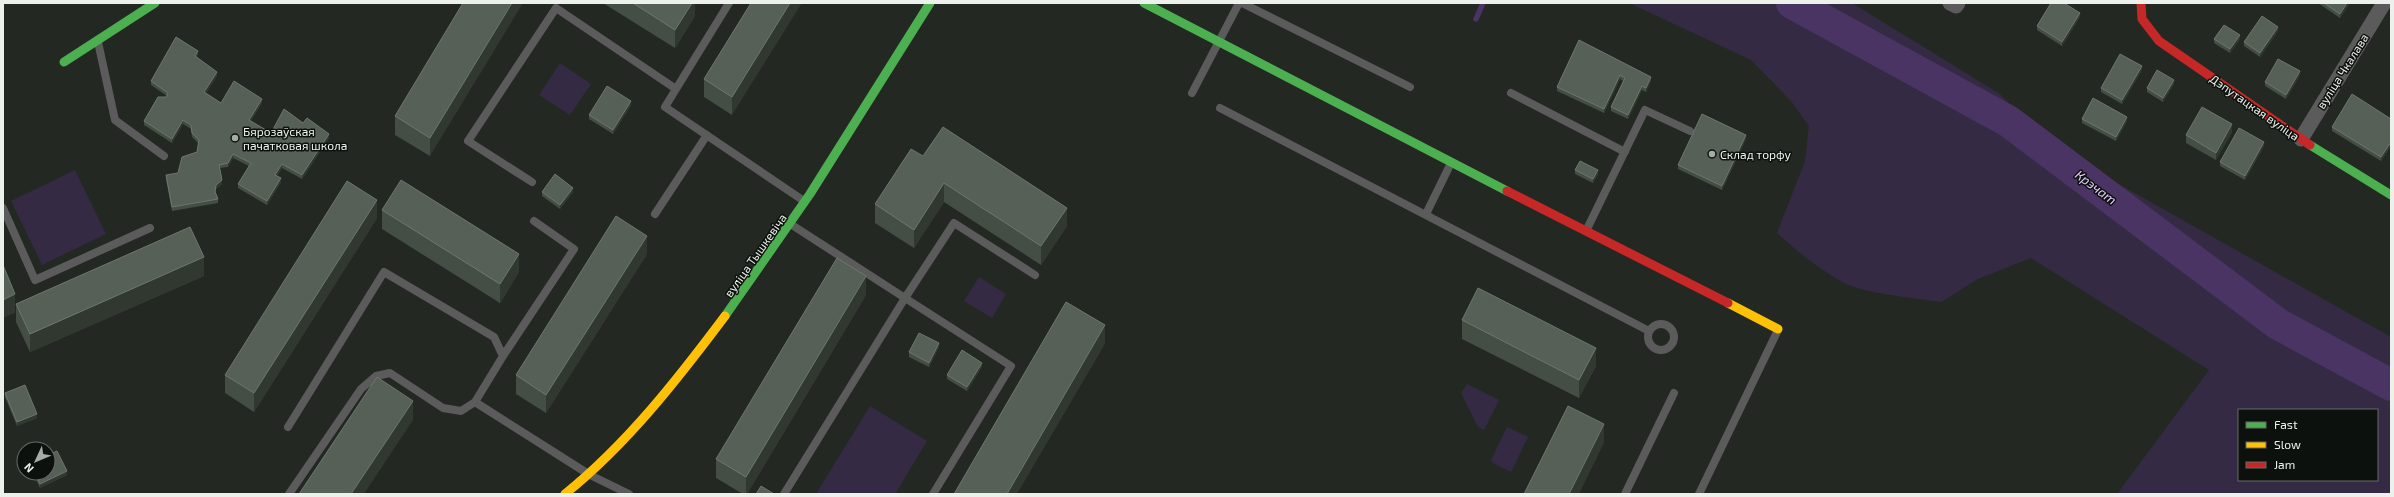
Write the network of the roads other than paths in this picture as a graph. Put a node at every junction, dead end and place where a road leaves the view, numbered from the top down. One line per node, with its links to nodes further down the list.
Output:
1 (156, 3): 8 (street)
2 (729, 3): 12 (lane)
3 (930, 3): 24 (street, вуліца Тышкевіча)
4 (1144, 3): 9 (street)
5 (1241, 3): 9 (lane); 11 (lane)
6 (2141, 3): 18 (street, Дэпутацкая вуліца)
7 (2384, 3): 18 (street, вуліца Чкалава)
8 (98, 41): 10 (street); 20 (lane)
9 (1219, 42): 13 (lane); 21 (street)
10 (64, 62)
11 (1410, 87)
12 (676, 89): 17 (lane); 22 (lane)
13 (1192, 93)
14 (1511, 93): 19 (lane)
15 (1220, 108): 27 (lane)
16 (1690, 131): 19 (lane)
17 (707, 135): 24 (lane); 26 (lane)
18 (2301, 139): 23 (street, Дэпутацкая вуліца)
19 (1625, 152): 31 (lane)
20 (164, 156)
21 (1451, 162): 27 (lane); 31 (street)
22 (532, 182)
23 (2391, 195)
24 (806, 203): 29 (street, вуліца Тышкевіча)
25 (3, 208): 30 (lane)
26 (655, 214)
27 (1426, 214): 35 (lane)
28 (534, 221): 36 (lane)
29 (792, 225): 33 (lane); 40 (street, вуліца Тышкевіча)
30 (150, 228)
31 (1586, 231): 34 (street)
32 (1035, 275): 33 (lane)
33 (905, 298): 44 (lane); 45 (lane)
34 (1778, 329): 47 (lane)
35 (1649, 331)
36 (502, 356): 38 (lane); 39 (lane)
37 (1674, 393): 46 (lane)
38 (475, 402): 40 (lane); 41 (lane)
39 (288, 427)
40 (590, 475): 42 (street, вуліца Тышкевіча); 43 (lane)
41 (289, 494)
42 (565, 494)
43 (629, 494)
44 (784, 494)
45 (933, 494)
46 (1625, 494)
47 (1699, 494)

